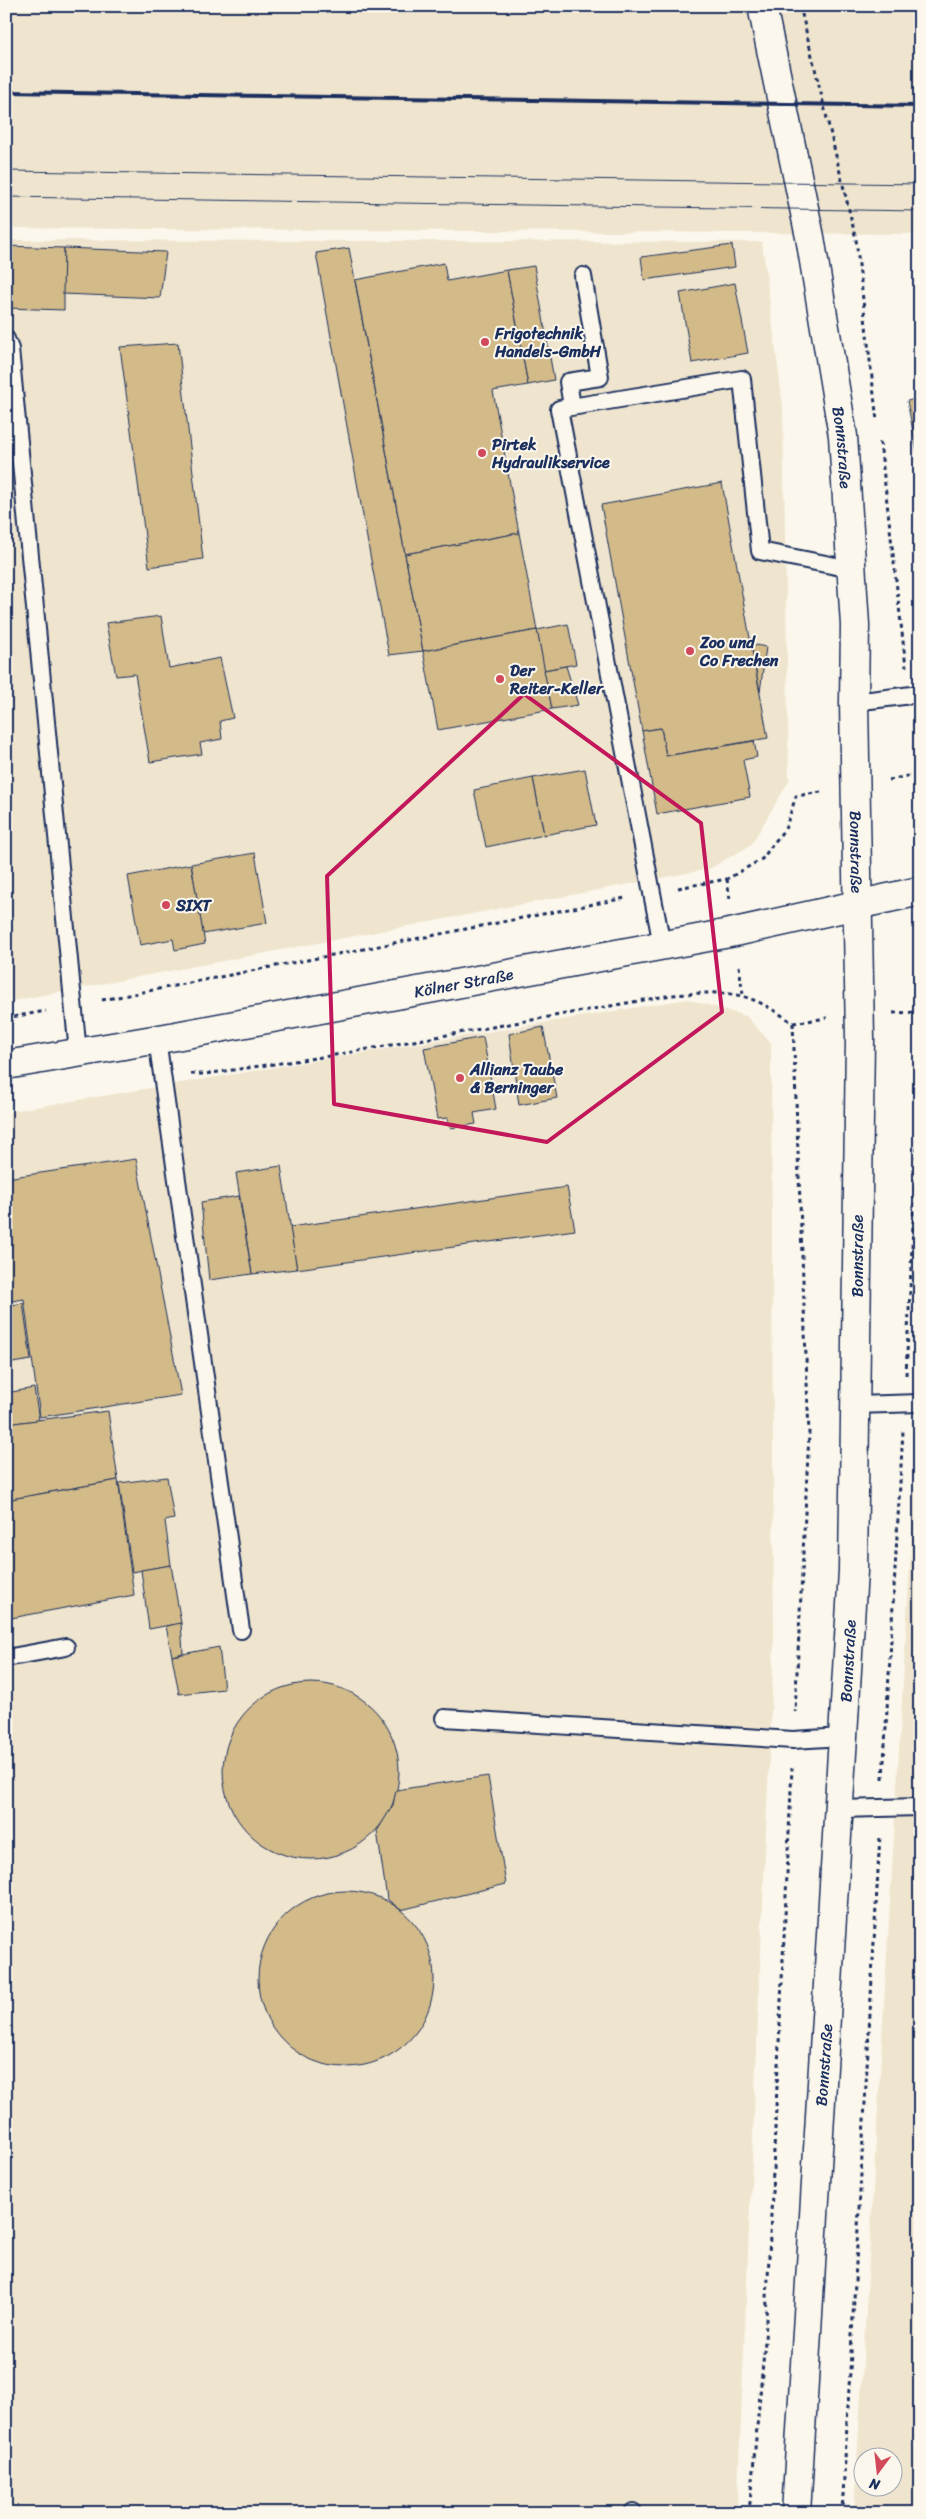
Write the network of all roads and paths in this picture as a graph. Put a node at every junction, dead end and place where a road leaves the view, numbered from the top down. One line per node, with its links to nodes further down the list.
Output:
1 (762, 6): 8 (main road, Bonnstraße)
2 (800, 6): 6 (path)
3 (583, 276): 5 (lane)
4 (6, 339): 18 (lane)
5 (572, 406): 8 (lane); 15 (lane)
6 (878, 424)
7 (879, 434): 9 (path)
8 (851, 569): 10 (main road, Bonnstraße)
9 (915, 695): 10 (lane); 11 (path)
10 (854, 702): 13 (main road, Bonnstraße)
11 (920, 767)
12 (920, 773): 13 (path)
13 (856, 788): 15 (path); 16 (main road, Bonnstraße)
14 (920, 891): 16 (main road, Kölner Straße)
15 (652, 893): 17 (lane); 18 (path)
16 (858, 905): 17 (main road, Kölner Straße); 20 (main road, Bonnstraße)
17 (662, 945): 22 (main road, Kölner Straße)
18 (74, 1006): 21 (path); 23 (lane)
19 (920, 1012): 20 (path)
20 (860, 1014): 25 (path); 27 (main road, Bonnstraße)
21 (6, 1018)
22 (157, 1039): 23 (main road, Kölner Straße); 25 (lane)
23 (78, 1053): 24 (main road, Kölner Straße)
24 (6, 1065)
25 (161, 1073): 28 (lane)
26 (920, 1403): 27 (lane)
27 (856, 1405): 32 (main road, Bonnstraße)
28 (241, 1630)
29 (66, 1647): 30 (lane)
30 (6, 1658)
31 (444, 1718): 32 (lane)
32 (843, 1737): 34 (main road, Bonnstraße)
33 (920, 1807): 34 (lane)
34 (839, 1809): 35 (main road, Bonnstraße)
35 (796, 2513)

